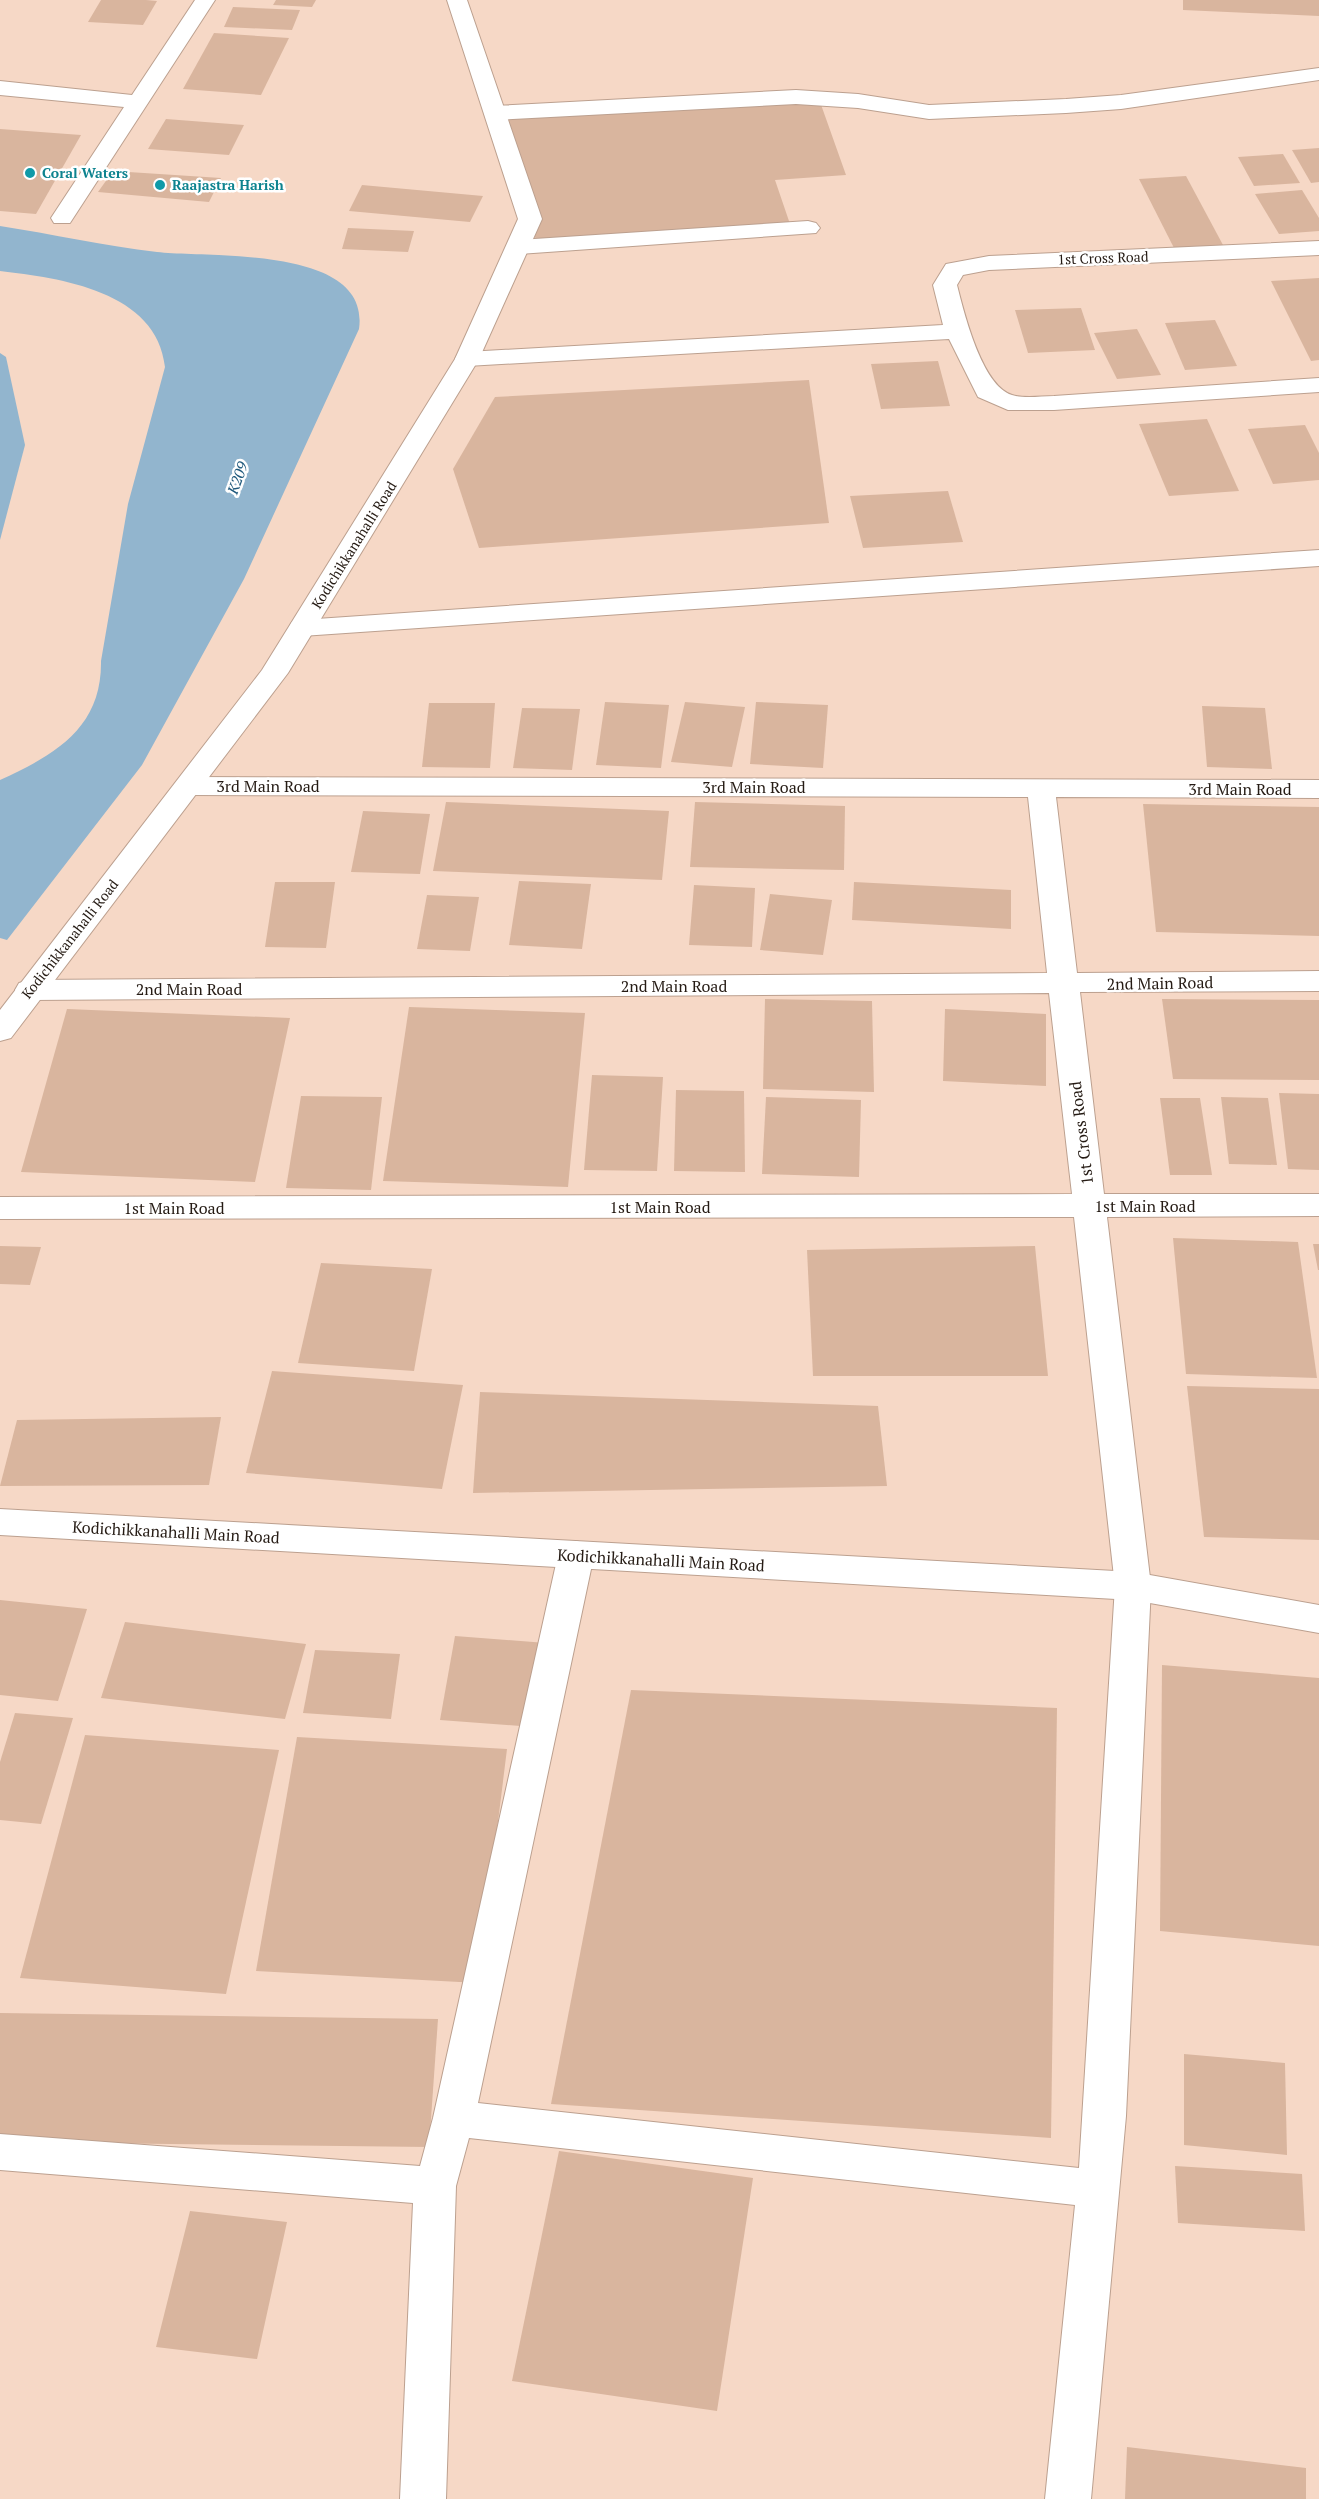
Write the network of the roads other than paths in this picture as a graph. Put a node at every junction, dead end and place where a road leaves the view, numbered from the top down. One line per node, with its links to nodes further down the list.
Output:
1 (205, 0): 5 (street)
2 (457, 0): 6 (street, Kodichikkanahalli Road)
3 (1319, 74): 6 (street)
4 (0, 88): 5 (street)
5 (138, 102): 7 (street)
6 (495, 113): 9 (street, Kodichikkanahalli Road)
7 (62, 218)
8 (808, 228): 9 (street)
9 (519, 248): 12 (street, Kodichikkanahalli Road)
10 (1319, 248): 11 (street, 1st Cross Road)
11 (957, 331): 12 (street); 13 (street)
12 (467, 359): 15 (street, Kodichikkanahalli Road)
13 (1319, 385)
14 (1319, 558): 15 (street)
15 (302, 628): 16 (street, Kodichikkanahalli Road)
16 (189, 786): 17 (street, 3rd Main Road); 21 (street, Kodichikkanahalli Road)
17 (1041, 788): 18 (street, 3rd Main Road); 20 (street, 1st Cross Road)
18 (1319, 789)
19 (1319, 981): 20 (street, 2nd Main Road)
20 (1064, 984): 21 (street, 2nd Main Road); 24 (street, 1st Cross Road)
21 (30, 990): 22 (street, Kodichikkanahalli Road)
22 (0, 1031)
23 (1319, 1205): 24 (street, 1st Main Road)
24 (1090, 1206): 25 (street, 1st Main Road); 28 (street, 1st Cross Road)
25 (0, 1208)
26 (0, 1522): 27 (street, Kodichikkanahalli Main Road)
27 (576, 1555): 28 (street, Kodichikkanahalli Main Road); 30 (street)
28 (1133, 1586): 29 (street, Kodichikkanahalli Main Road); 33 (street, 1st Cross Road)
29 (1319, 1619)
30 (454, 2118): 32 (street); 33 (street)
31 (0, 2152): 32 (street)
32 (435, 2186): 34 (street)
33 (1098, 2189): 35 (street, 1st Cross Road)
34 (423, 2499)
35 (1068, 2499)

